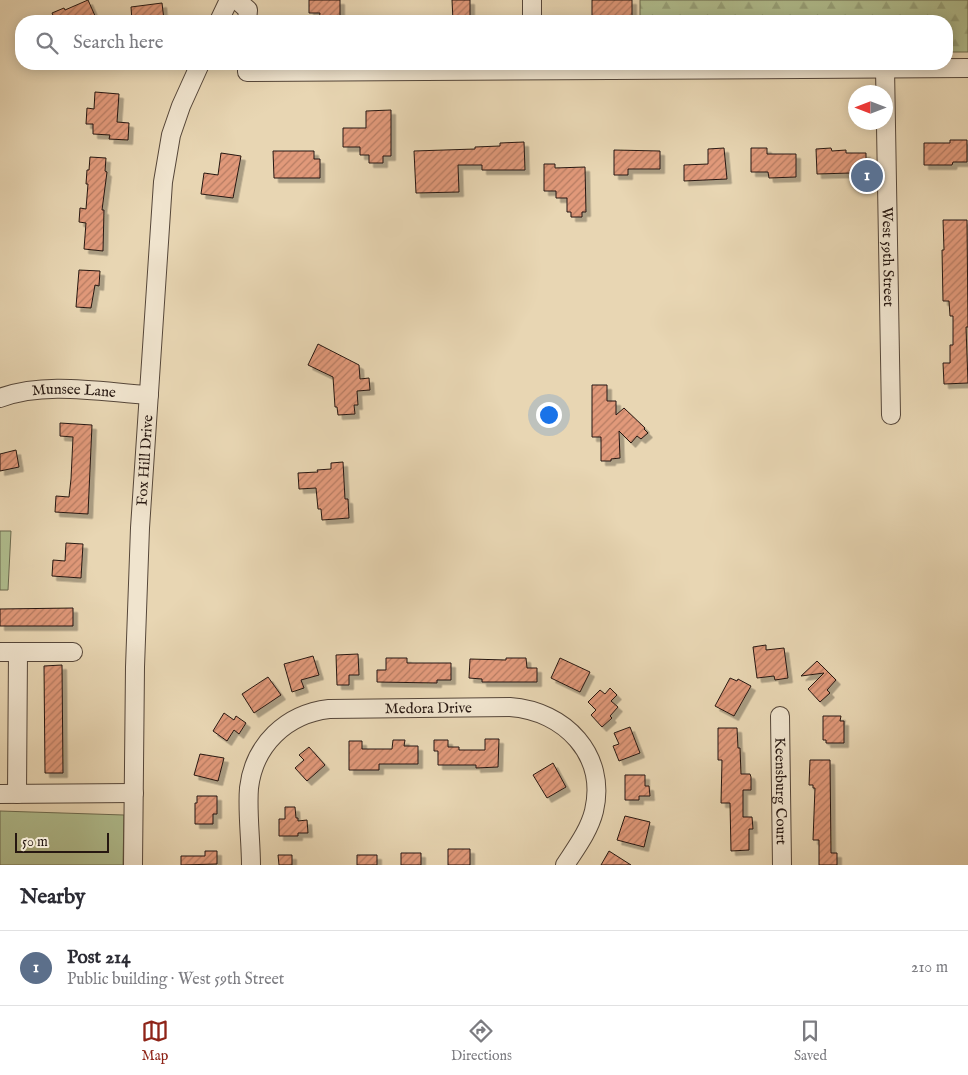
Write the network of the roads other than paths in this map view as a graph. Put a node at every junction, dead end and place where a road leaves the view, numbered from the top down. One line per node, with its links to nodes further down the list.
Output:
1 (229, 0): 4 (street)
2 (237, 0): 5 (street)
3 (532, 0): 6 (street)
4 (222, 15)
5 (248, 15)
6 (532, 15)
7 (953, 68): 8 (street)
8 (968, 68)
9 (197, 70): 13 (street, Fox Hill Drive)
10 (247, 70): 11 (street)
11 (361, 70)
12 (885, 70): 15 (street, West 59th Street)
13 (149, 395): 14 (street, Munsee Lane); 19 (street, Fox Hill Drive)
14 (0, 398)
15 (891, 415)
16 (9, 652): 17 (street); 20 (street)
17 (73, 652)
18 (780, 716): 24 (street, Keensburg Court)
19 (134, 793): 20 (street); 21 (street, Fox Hill Drive)
20 (9, 794)
21 (132, 865)
22 (251, 865): 23 (street, Medora Drive)
23 (565, 865)
24 (782, 865)

